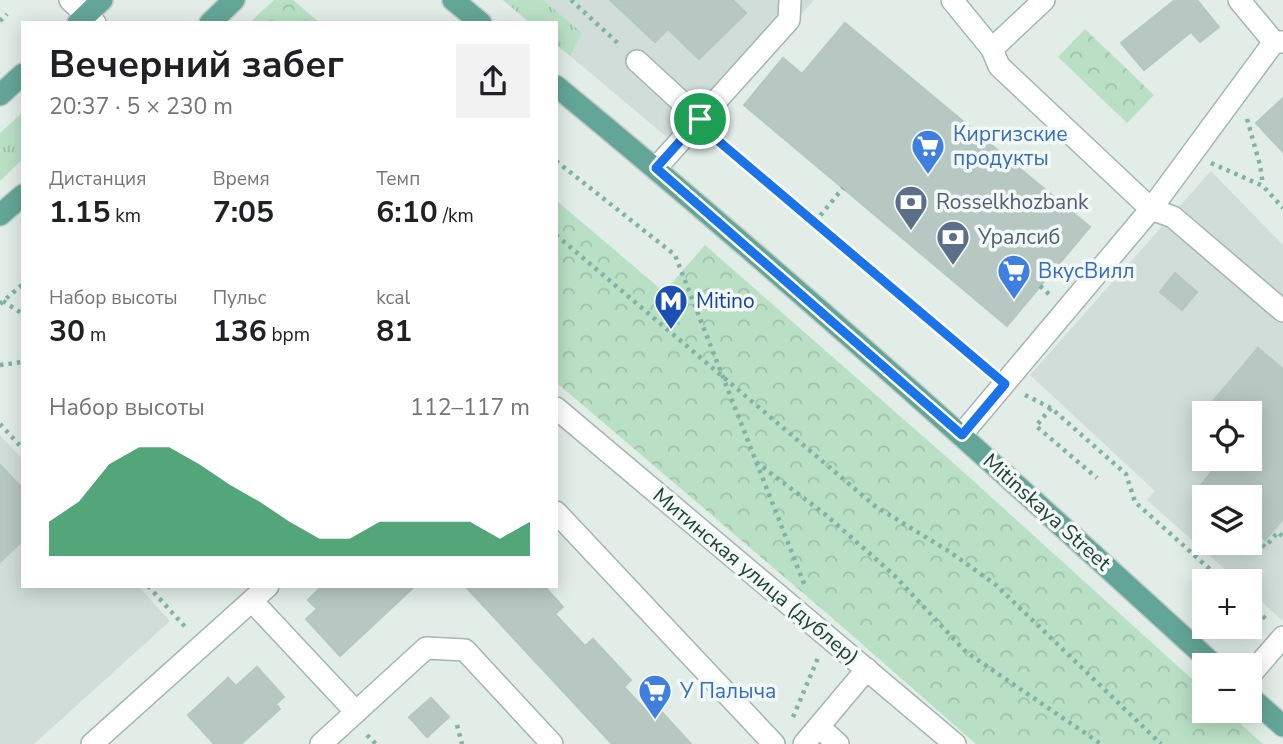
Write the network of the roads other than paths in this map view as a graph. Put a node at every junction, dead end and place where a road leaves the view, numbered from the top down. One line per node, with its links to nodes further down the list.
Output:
1 (70, 0): 9 (street)
2 (102, 0): 9 (main road)
3 (233, 0): 10 (main road)
4 (453, 0): 11 (main road)
5 (790, 0): 18 (street)
6 (952, 0): 13 (street)
7 (1044, 0): 13 (street)
8 (1239, 0): 12 (street)
9 (86, 20)
10 (211, 21)
11 (479, 21)
12 (1278, 42): 21 (street)
13 (992, 49): 21 (street)
14 (637, 61): 18 (street)
15 (21, 76): 17 (main road)
16 (558, 88): 19 (main road, Mitinskaya Street)
17 (0, 95)
18 (700, 119): 19 (street)
19 (656, 168): 25 (main road, Mitinskaya Street)
20 (21, 197): 22 (main road)
21 (1151, 209): 23 (street); 25 (street)
22 (0, 215)
23 (1283, 311)
24 (558, 410): 31 (street, Митинская улица (дублер))
25 (962, 435): 29 (main road, Mitinskaya Street)
26 (558, 514): 36 (street)
27 (260, 593): 33 (street); 37 (street)
28 (1283, 637): 30 (street)
29 (1201, 653)
30 (1262, 661)
31 (867, 669): 35 (street); 42 (street, Митинская улица (дублер))
32 (1262, 708): 34 (main road)
33 (356, 712): 38 (street); 39 (street)
34 (1283, 726)
35 (819, 727): 40 (street); 41 (street)
36 (773, 743)
37 (92, 744)
38 (321, 744)
39 (552, 744)
40 (804, 744)
41 (838, 744)
42 (955, 744)

